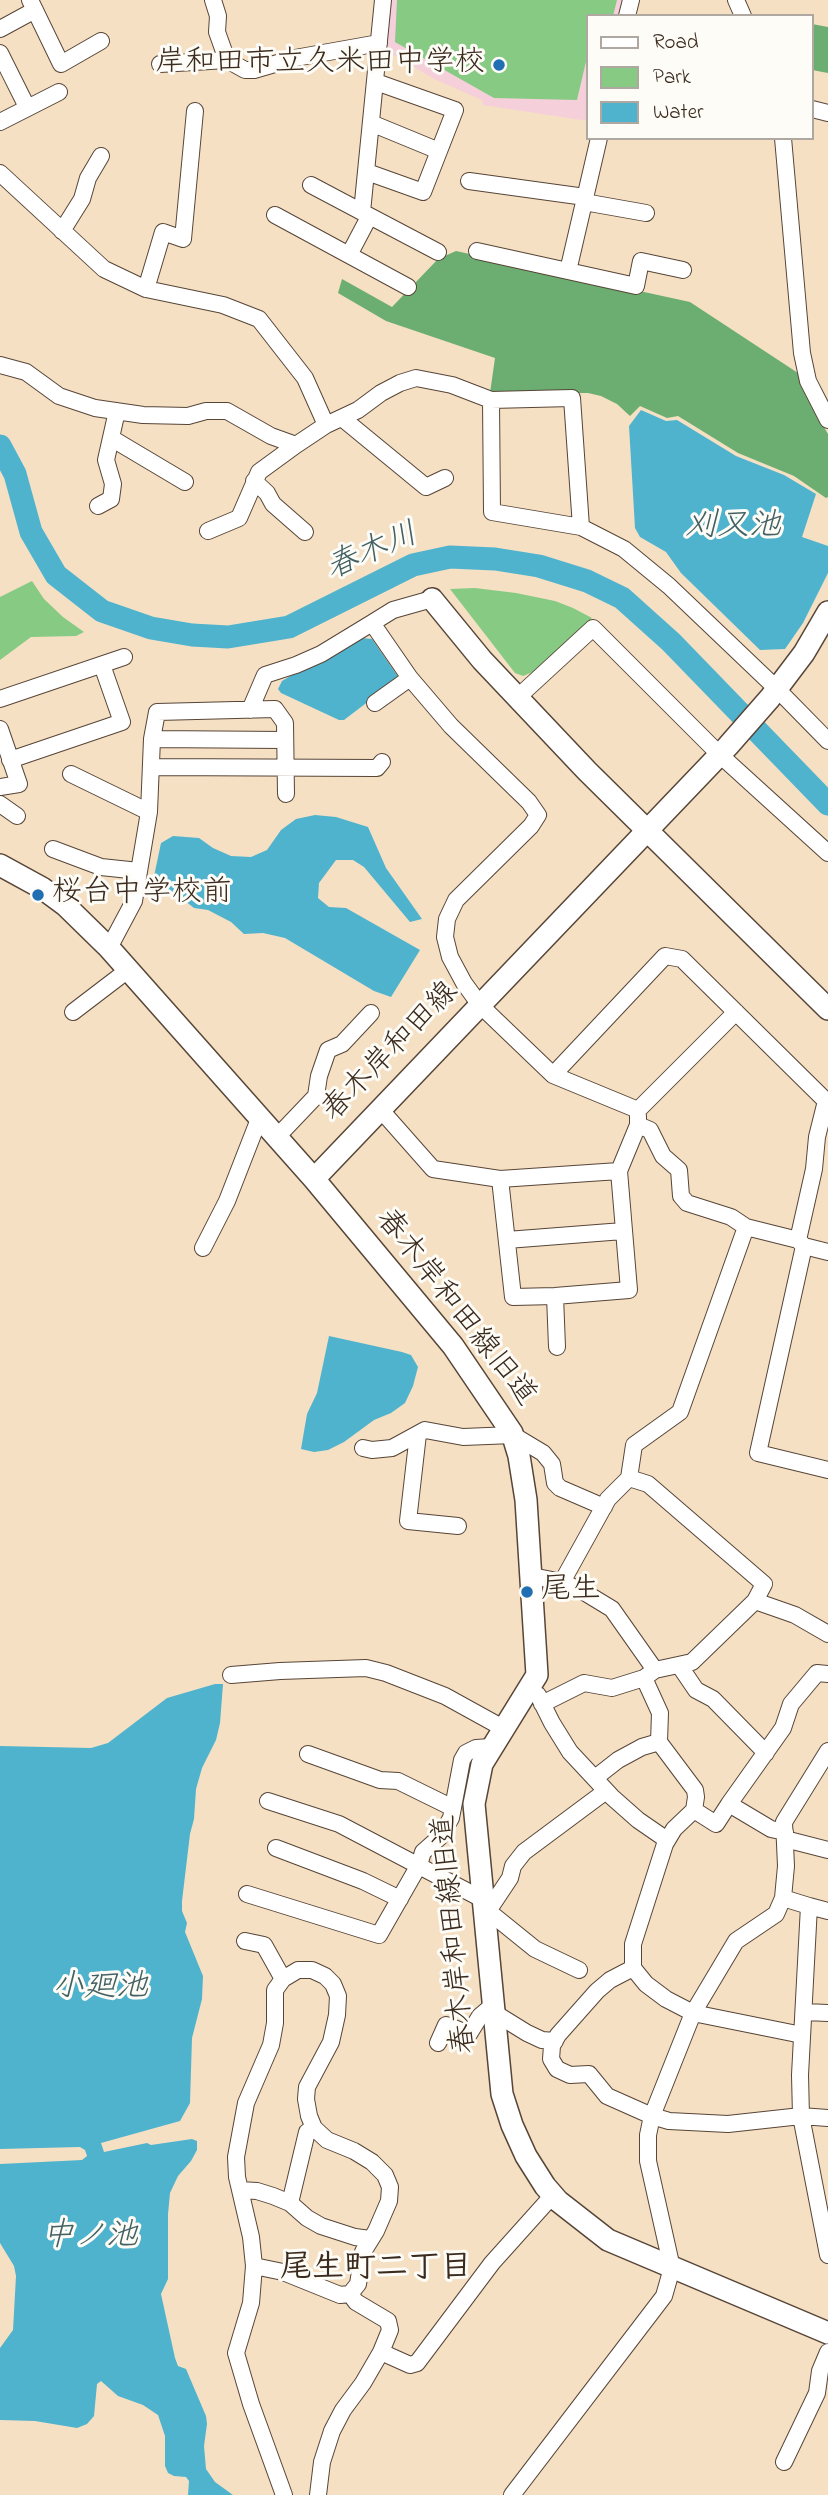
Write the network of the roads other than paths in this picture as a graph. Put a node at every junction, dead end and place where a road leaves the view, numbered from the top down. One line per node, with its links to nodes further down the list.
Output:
1 (214, 0): 8 (street)
2 (383, 0): 6 (street)
3 (32, 5): 4 (street); 5 (street)
4 (0, 29)
5 (101, 41)
6 (379, 43): 8 (street); 10 (street)
7 (0, 53): 12 (street)
8 (227, 60): 9 (street)
9 (160, 64)
10 (376, 82): 15 (street); 18 (street)
11 (59, 92): 12 (street)
12 (27, 107): 14 (street)
13 (195, 111): 35 (street)
14 (1, 119)
15 (371, 123): 18 (street); 20 (street)
16 (599, 140): 24 (street)
17 (783, 140): 40 (street)
18 (439, 151): 20 (street)
19 (101, 156): 28 (street)
20 (366, 172): 26 (street)
21 (0, 173): 28 (street)
22 (469, 181): 24 (street)
23 (311, 185): 26 (street)
24 (585, 199): 25 (street); 33 (street)
25 (646, 213)
26 (366, 214): 30 (street); 31 (street)
27 (275, 215): 31 (street)
28 (62, 231): 35 (street)
29 (477, 251): 33 (street)
30 (438, 252)
31 (349, 255): 34 (street)
32 (683, 270): 33 (street)
33 (568, 271)
34 (408, 288)
35 (146, 289): 41 (street)
36 (0, 365): 38 (street)
37 (491, 400): 39 (street); 48 (street); 48 (street)
38 (117, 411): 42 (street); 43 (street)
39 (342, 418): 41 (street); 44 (street)
40 (828, 420)
41 (326, 425): 43 (street)
42 (111, 439): 46 (street); 47 (street)
43 (296, 445): 45 (street)
44 (445, 478)
45 (254, 481): 49 (street); 50 (street)
46 (185, 482)
47 (98, 506)
48 (581, 527): 57 (street)
49 (208, 531)
50 (305, 533)
51 (432, 599): 53 (street); 58 (street)
52 (828, 612): 57 (street, 春木岸和田線)
53 (372, 623): 56 (street); 61 (street)
54 (124, 657): 55 (street)
55 (102, 665): 59 (street); 67 (street)
56 (410, 678): 60 (street); 84 (street)
57 (777, 689): 65 (street); 66 (street, 春木岸和田線)
58 (517, 698): 66 (street); 77 (street)
59 (0, 699)
60 (375, 703)
61 (250, 710): 63 (street); 64 (street)
62 (0, 729): 67 (street)
63 (152, 738): 64 (street); 69 (street)
64 (285, 740): 70 (street)
65 (828, 741)
66 (719, 754): 77 (street, 春木岸和田線); 79 (street)
67 (10, 760): 72 (street)
68 (382, 762): 70 (street)
69 (151, 767): 70 (street); 75 (street)
70 (286, 767): 73 (street)
71 (71, 774): 75 (street)
72 (0, 787)
73 (286, 794)
74 (0, 804): 76 (street)
75 (149, 813): 81 (street)
76 (17, 816)
77 (646, 831): 84 (street, 春木岸和田線); 85 (street)
78 (52, 849): 81 (street)
79 (828, 853)
80 (0, 865): 82 (street)
81 (139, 871): 82 (street)
82 (109, 948): 83 (street)
83 (128, 970): 86 (street); 93 (street)
84 (480, 1005): 89 (street); 91 (street, 春木岸和田線)
85 (828, 1009)
86 (73, 1012)
87 (736, 1012): 89 (street); 90 (street); 92 (street)
88 (371, 1013): 94 (street)
89 (552, 1075): 92 (street)
90 (827, 1102): 101 (street)
91 (380, 1110): 96 (street, 春木岸和田線); 97 (street)
92 (638, 1117): 95 (street); 98 (street)
93 (259, 1119): 94 (street); 102 (street)
94 (276, 1138): 96 (street)
95 (619, 1171): 97 (street); 99 (street)
96 (314, 1179): 107 (street, 春木岸和田線旧道)
97 (500, 1179): 100 (street)
98 (746, 1227): 101 (street); 110 (street)
99 (623, 1231): 100 (street); 104 (street)
100 (507, 1240): 104 (street)
101 (801, 1243): 103 (street); 109 (street)
102 (203, 1248)
103 (828, 1252)
104 (555, 1296): 105 (street)
105 (557, 1347)
106 (418, 1434): 107 (street); 108 (street); 112 (street)
107 (513, 1435): 111 (street); 113 (street, 春木岸和田線旧道)
108 (363, 1448)
109 (828, 1470)
110 (629, 1478): 111 (street); 115 (street)
111 (604, 1507): 114 (street)
112 (458, 1526)
113 (532, 1576): 114 (street); 121 (street, 春木岸和田線旧道)
114 (562, 1582): 118 (street)
115 (755, 1601): 116 (street); 117 (street)
116 (828, 1634)
117 (679, 1665): 118 (street); 127 (street)
118 (649, 1674): 122 (street); 124 (street)
119 (828, 1674): 127 (street)
120 (231, 1675): 123 (street)
121 (533, 1683): 122 (street); 123 (street, 春木岸和田線旧道)
122 (542, 1704): 129 (street)
123 (503, 1728): 125 (street, 春木岸和田線旧道)
124 (659, 1742): 129 (street); 133 (street)
125 (491, 1747): 132 (street); 143 (street, 春木岸和田線旧道)
126 (828, 1751): 134 (street)
127 (766, 1753): 131 (street)
128 (308, 1754): 132 (street)
129 (601, 1785): 135 (street); 143 (street)
130 (268, 1801): 138 (street)
131 (729, 1804): 133 (street); 134 (street)
132 (453, 1808): 138 (street)
133 (694, 1811): 135 (street)
134 (785, 1836): 137 (street); 140 (street)
135 (667, 1840): 146 (street)
136 (276, 1848): 141 (street)
137 (828, 1850)
138 (419, 1865): 141 (street); 143 (street)
139 (247, 1895): 141 (street)
140 (783, 1898): 142 (street); 151 (street)
141 (400, 1899)
142 (809, 1906): 144 (street); 150 (street)
143 (484, 1908): 147 (street); 149 (street, 春木岸和田線旧道)
144 (828, 1911)
145 (245, 1941): 148 (street)
146 (633, 1968): 151 (street); 154 (street)
147 (579, 1970)
148 (283, 1979): 159 (street); 160 (street)
149 (493, 2009): 154 (street); 155 (street); 161 (street, 春木岸和田線旧道)
150 (804, 2012): 152 (street); 153 (street)
151 (694, 2013): 153 (street); 156 (street)
152 (828, 2013)
153 (802, 2035): 157 (street)
154 (555, 2041): 156 (street)
155 (438, 2043)
156 (652, 2116): 157 (street); 166 (street)
157 (801, 2116): 158 (street); 164 (street)
158 (828, 2118)
159 (314, 2128): 162 (street); 163 (street)
160 (240, 2190): 162 (street); 165 (street)
161 (553, 2195): 166 (street, 春木岸和田線旧道); 169 (street)
162 (290, 2203): 163 (street)
163 (370, 2239): 167 (street)
164 (828, 2255)
165 (254, 2266): 167 (street); 172 (street)
166 (672, 2268): 168 (street, 春木岸和田線旧道); 174 (street)
167 (351, 2294): 169 (street)
168 (828, 2333)
169 (381, 2352): 173 (street)
170 (828, 2352): 171 (street)
171 (784, 2462)
172 (284, 2495)
173 (318, 2495)
174 (512, 2495)

